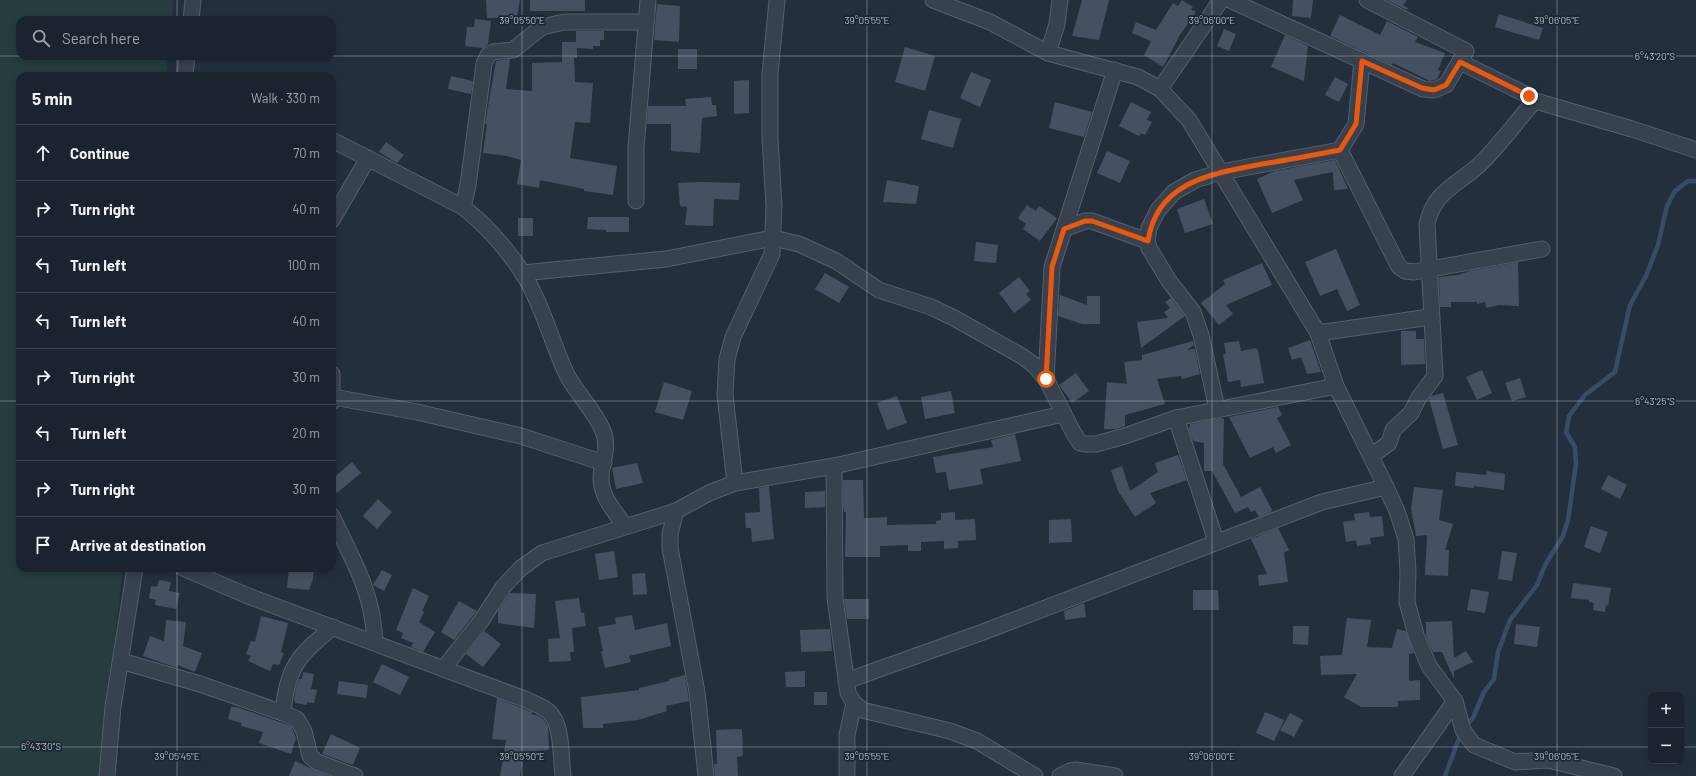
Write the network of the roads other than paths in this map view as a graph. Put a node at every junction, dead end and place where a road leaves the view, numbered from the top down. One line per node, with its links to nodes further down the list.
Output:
1 (193, 0): 9 (street)
2 (648, 0): 10 (street)
3 (777, 0): 28 (street)
4 (933, 0): 11 (street)
5 (1060, 0): 11 (street)
6 (1222, 0): 17 (street)
7 (1230, 0): 13 (street)
8 (1367, 0): 14 (street)
9 (191, 16)
10 (646, 22): 24 (street); 25 (street)
11 (1048, 53): 15 (street)
12 (187, 60): 16 (street)
13 (1362, 61): 14 (street); 20 (street)
14 (1460, 62): 18 (street)
15 (1115, 70): 17 (street); 27 (street)
16 (185, 72)
17 (1160, 88): 23 (street)
18 (1532, 100): 21 (street); 31 (street)
19 (336, 142): 22 (street)
20 (1340, 150): 23 (street); 31 (street)
21 (1696, 150)
22 (368, 158): 25 (street); 26 (street)
23 (1220, 172): 29 (street); 34 (street)
24 (636, 201)
25 (463, 207): 32 (street)
26 (336, 213)
27 (1064, 229): 29 (street); 35 (street)
28 (773, 238): 32 (street); 35 (street); 44 (street)
29 (1148, 241): 38 (street)
30 (1542, 249): 31 (street)
31 (1428, 270): 33 (street)
32 (522, 273): 42 (street)
33 (1430, 317): 34 (street); 41 (street)
34 (1318, 333): 36 (street)
35 (1046, 379): 39 (street)
36 (1336, 386): 38 (street); 41 (street)
37 (336, 401): 42 (street)
38 (1217, 409): 40 (street)
39 (1063, 414): 40 (street); 43 (street)
40 (1176, 418): 49 (street)
41 (1371, 456): 45 (street)
42 (604, 463): 48 (street)
43 (834, 466): 44 (street); 56 (street)
44 (735, 483): 46 (street)
45 (1386, 487): 49 (street); 57 (street)
46 (676, 511): 48 (street); 63 (street)
47 (336, 524): 53 (street)
48 (625, 526): 55 (street)
49 (1216, 541): 56 (street)
50 (135, 572): 54 (street)
51 (192, 572): 52 (street)
52 (333, 627): 53 (street); 59 (street)
53 (375, 643): 55 (street)
54 (121, 661): 59 (street); 60 (street)
55 (443, 669): 62 (street)
56 (846, 681): 58 (street)
57 (1455, 701): 68 (street); 69 (street)
58 (854, 703): 64 (street); 65 (street)
59 (283, 712): 61 (street)
60 (107, 776)
61 (355, 776)
62 (563, 776)
63 (706, 776)
64 (847, 776)
65 (1035, 776)
66 (1060, 776): 67 (street)
67 (1115, 776)
68 (1402, 776)
69 (1614, 776)

